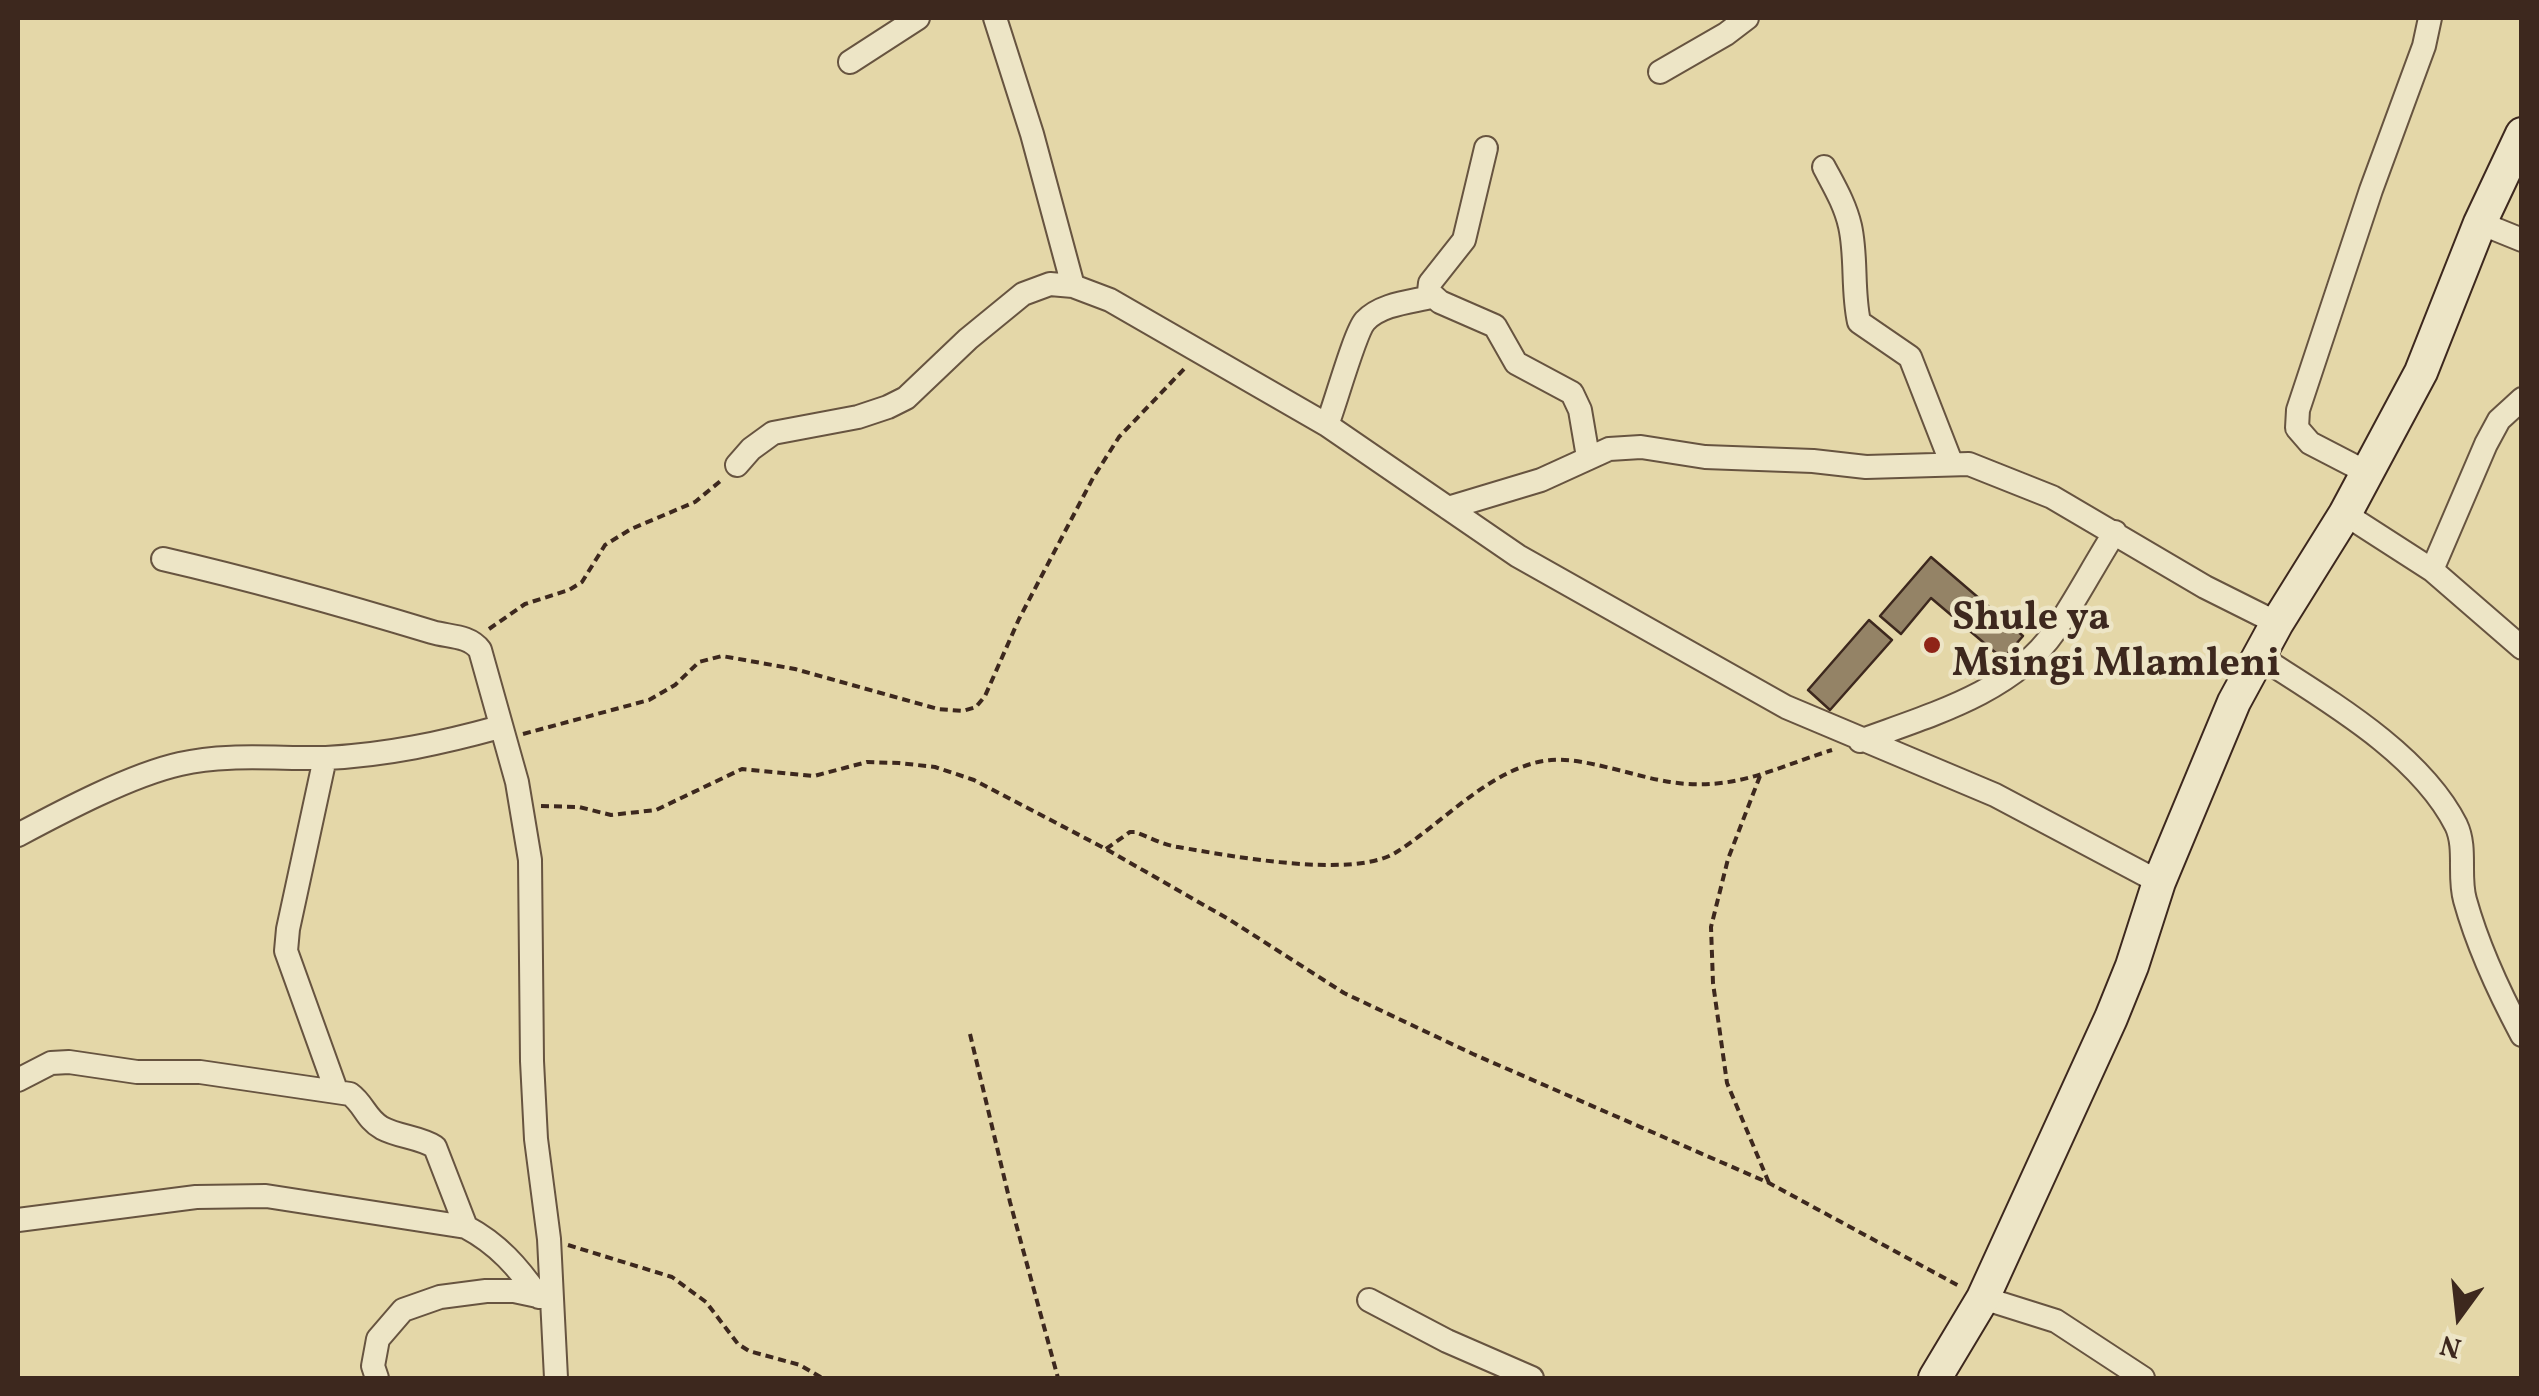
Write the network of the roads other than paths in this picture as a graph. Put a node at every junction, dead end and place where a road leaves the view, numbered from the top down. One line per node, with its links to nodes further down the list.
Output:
1 (918, 18): 5 (street)
2 (995, 18): 12 (street)
3 (1747, 18): 6 (street)
4 (2430, 18): 19 (street)
5 (850, 62)
6 (1660, 72)
7 (2522, 134): 10 (main road)
8 (1486, 148): 13 (street)
9 (1824, 166): 17 (street)
10 (2480, 222): 11 (street); 19 (main road)
11 (2522, 240)
12 (1073, 286): 15 (street); 18 (street)
13 (1432, 297): 15 (street); 16 (street)
14 (2522, 399): 24 (street)
15 (1328, 424): 20 (street)
16 (1588, 456): 17 (street); 20 (street)
17 (1951, 462): 22 (street)
18 (736, 465)
19 (2366, 472): 21 (main road)
20 (1448, 508): 29 (street)
21 (2345, 514): 24 (street); 25 (main road)
22 (2115, 532): 25 (street); 29 (street)
23 (163, 559): 28 (street)
24 (2432, 570): 26 (street)
25 (2277, 622): 27 (main road)
26 (2522, 648)
27 (2259, 656): 32 (main road); 33 (street)
28 (502, 733): 30 (street); 38 (street)
29 (1860, 740): 32 (street)
30 (326, 758): 31 (street); 35 (street)
31 (18, 835)
32 (2159, 882): 39 (main road)
33 (2522, 1035)
34 (18, 1080): 35 (street)
35 (336, 1090): 37 (street)
36 (18, 1220): 37 (street)
37 (466, 1227): 38 (street)
38 (545, 1298): 41 (street); 42 (street)
39 (1983, 1298): 44 (main road); 45 (street)
40 (1368, 1300): 43 (street)
41 (377, 1378)
42 (556, 1378)
43 (1532, 1378)
44 (1934, 1378)
45 (2144, 1378)

